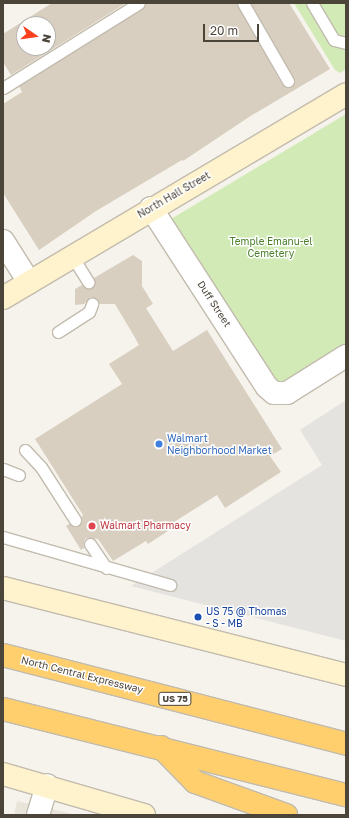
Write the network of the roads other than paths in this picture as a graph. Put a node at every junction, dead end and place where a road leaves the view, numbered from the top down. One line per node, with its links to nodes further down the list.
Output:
1 (139, 3): 6 (lane)
2 (243, 3): 5 (lane)
3 (312, 3): 4 (lane)
4 (346, 43)
5 (288, 81)
6 (3, 88)
7 (346, 94): 8 (main road, North Hall Street)
8 (152, 208): 10 (main road, North Hall Street); 16 (street, Duff Street)
9 (3, 241): 11 (street)
10 (72, 256): 11 (main road, North Hall Street); 12 (lane)
11 (29, 282): 13 (main road, North Hall Street)
12 (88, 282)
13 (3, 298)
14 (92, 304): 15 (lane)
15 (58, 332)
16 (346, 356)
17 (25, 450): 20 (lane)
18 (3, 469): 19 (lane)
19 (19, 474)
20 (75, 520)
21 (3, 537): 23 (lane)
22 (90, 544): 23 (lane)
23 (106, 568): 24 (lane)
24 (170, 585)
25 (3, 588): 27 (main road)
26 (3, 655): 29 (highway, North Central Expressway / US 75)
27 (346, 675)
28 (3, 709): 30 (highway)
29 (346, 744)
30 (161, 747): 33 (highway); 36 (highway)
31 (3, 774): 32 (main road)
32 (47, 785): 34 (street); 35 (main road)
33 (346, 795)
34 (38, 815)
35 (144, 815)
36 (286, 815)

